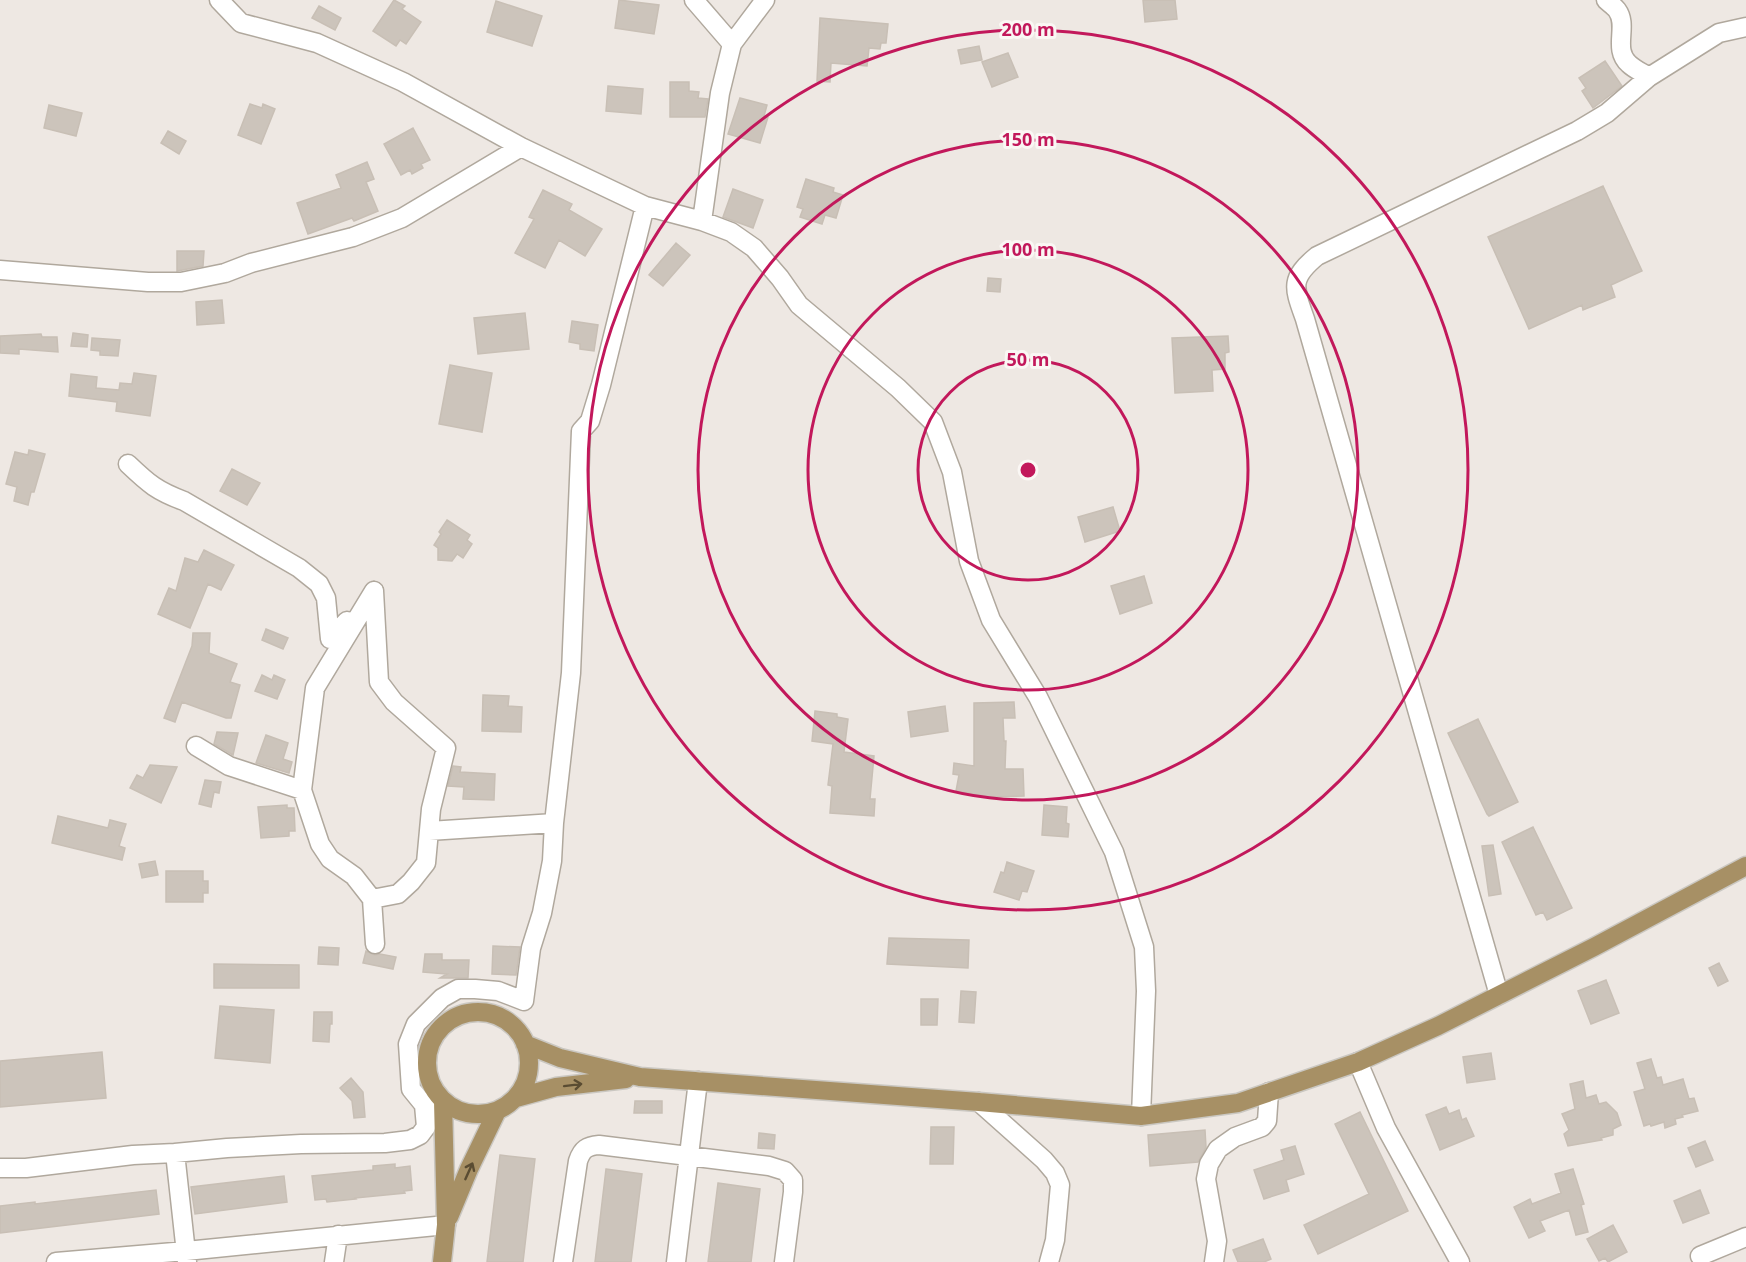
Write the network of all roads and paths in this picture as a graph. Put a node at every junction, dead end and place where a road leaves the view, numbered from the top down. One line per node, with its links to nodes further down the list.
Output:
1 (219, 0): 8 (street)
2 (694, 0): 6 (street)
3 (765, 0): 6 (street)
4 (1606, 0): 7 (street)
5 (1746, 27): 7 (street)
6 (732, 44): 10 (street)
7 (1649, 77): 21 (street)
8 (521, 147): 9 (street); 11 (street)
9 (645, 206): 10 (street); 16 (street)
10 (702, 221): 31 (street)
11 (0, 270)
12 (128, 465): 13 (street)
13 (374, 591): 15 (street); 17 (street)
14 (196, 746): 15 (street)
15 (302, 790): 19 (street)
16 (554, 823): 17 (street); 32 (street)
17 (429, 831): 19 (street)
18 (1746, 866): 21 (main road)
19 (372, 899): 20 (street)
20 (375, 944)
21 (1499, 995): 23 (main road)
22 (525, 1044): 24 (main road); 27 (main road); 28 (main road)
23 (1358, 1062): 26 (main road); 49 (street)
24 (640, 1077): 25 (main road); 28 (main road, one-way to 24)
25 (698, 1082): 29 (main road); 34 (street)
26 (1269, 1092): 31 (main road); 48 (street)
27 (439, 1097): 30 (main road); 32 (street); 36 (main road)
28 (516, 1098): 30 (main road)
29 (979, 1102): 31 (main road); 47 (street)
30 (497, 1111): 36 (main road, one-way to 30)
31 (1141, 1116)
32 (426, 1127): 33 (street)
33 (175, 1153): 35 (street); 40 (street)
34 (688, 1157): 44 (street); 45 (street); 46 (street)
35 (0, 1168)
36 (446, 1225): 37 (street); 43 (main road)
37 (338, 1235): 40 (street); 42 (street)
38 (1746, 1237): 39 (street)
39 (1700, 1256)
40 (186, 1257): 41 (street)
41 (56, 1262)
42 (334, 1262)
43 (442, 1262)
44 (563, 1262)
45 (676, 1262)
46 (784, 1262)
47 (1049, 1262)
48 (1214, 1262)
49 (1460, 1262)

